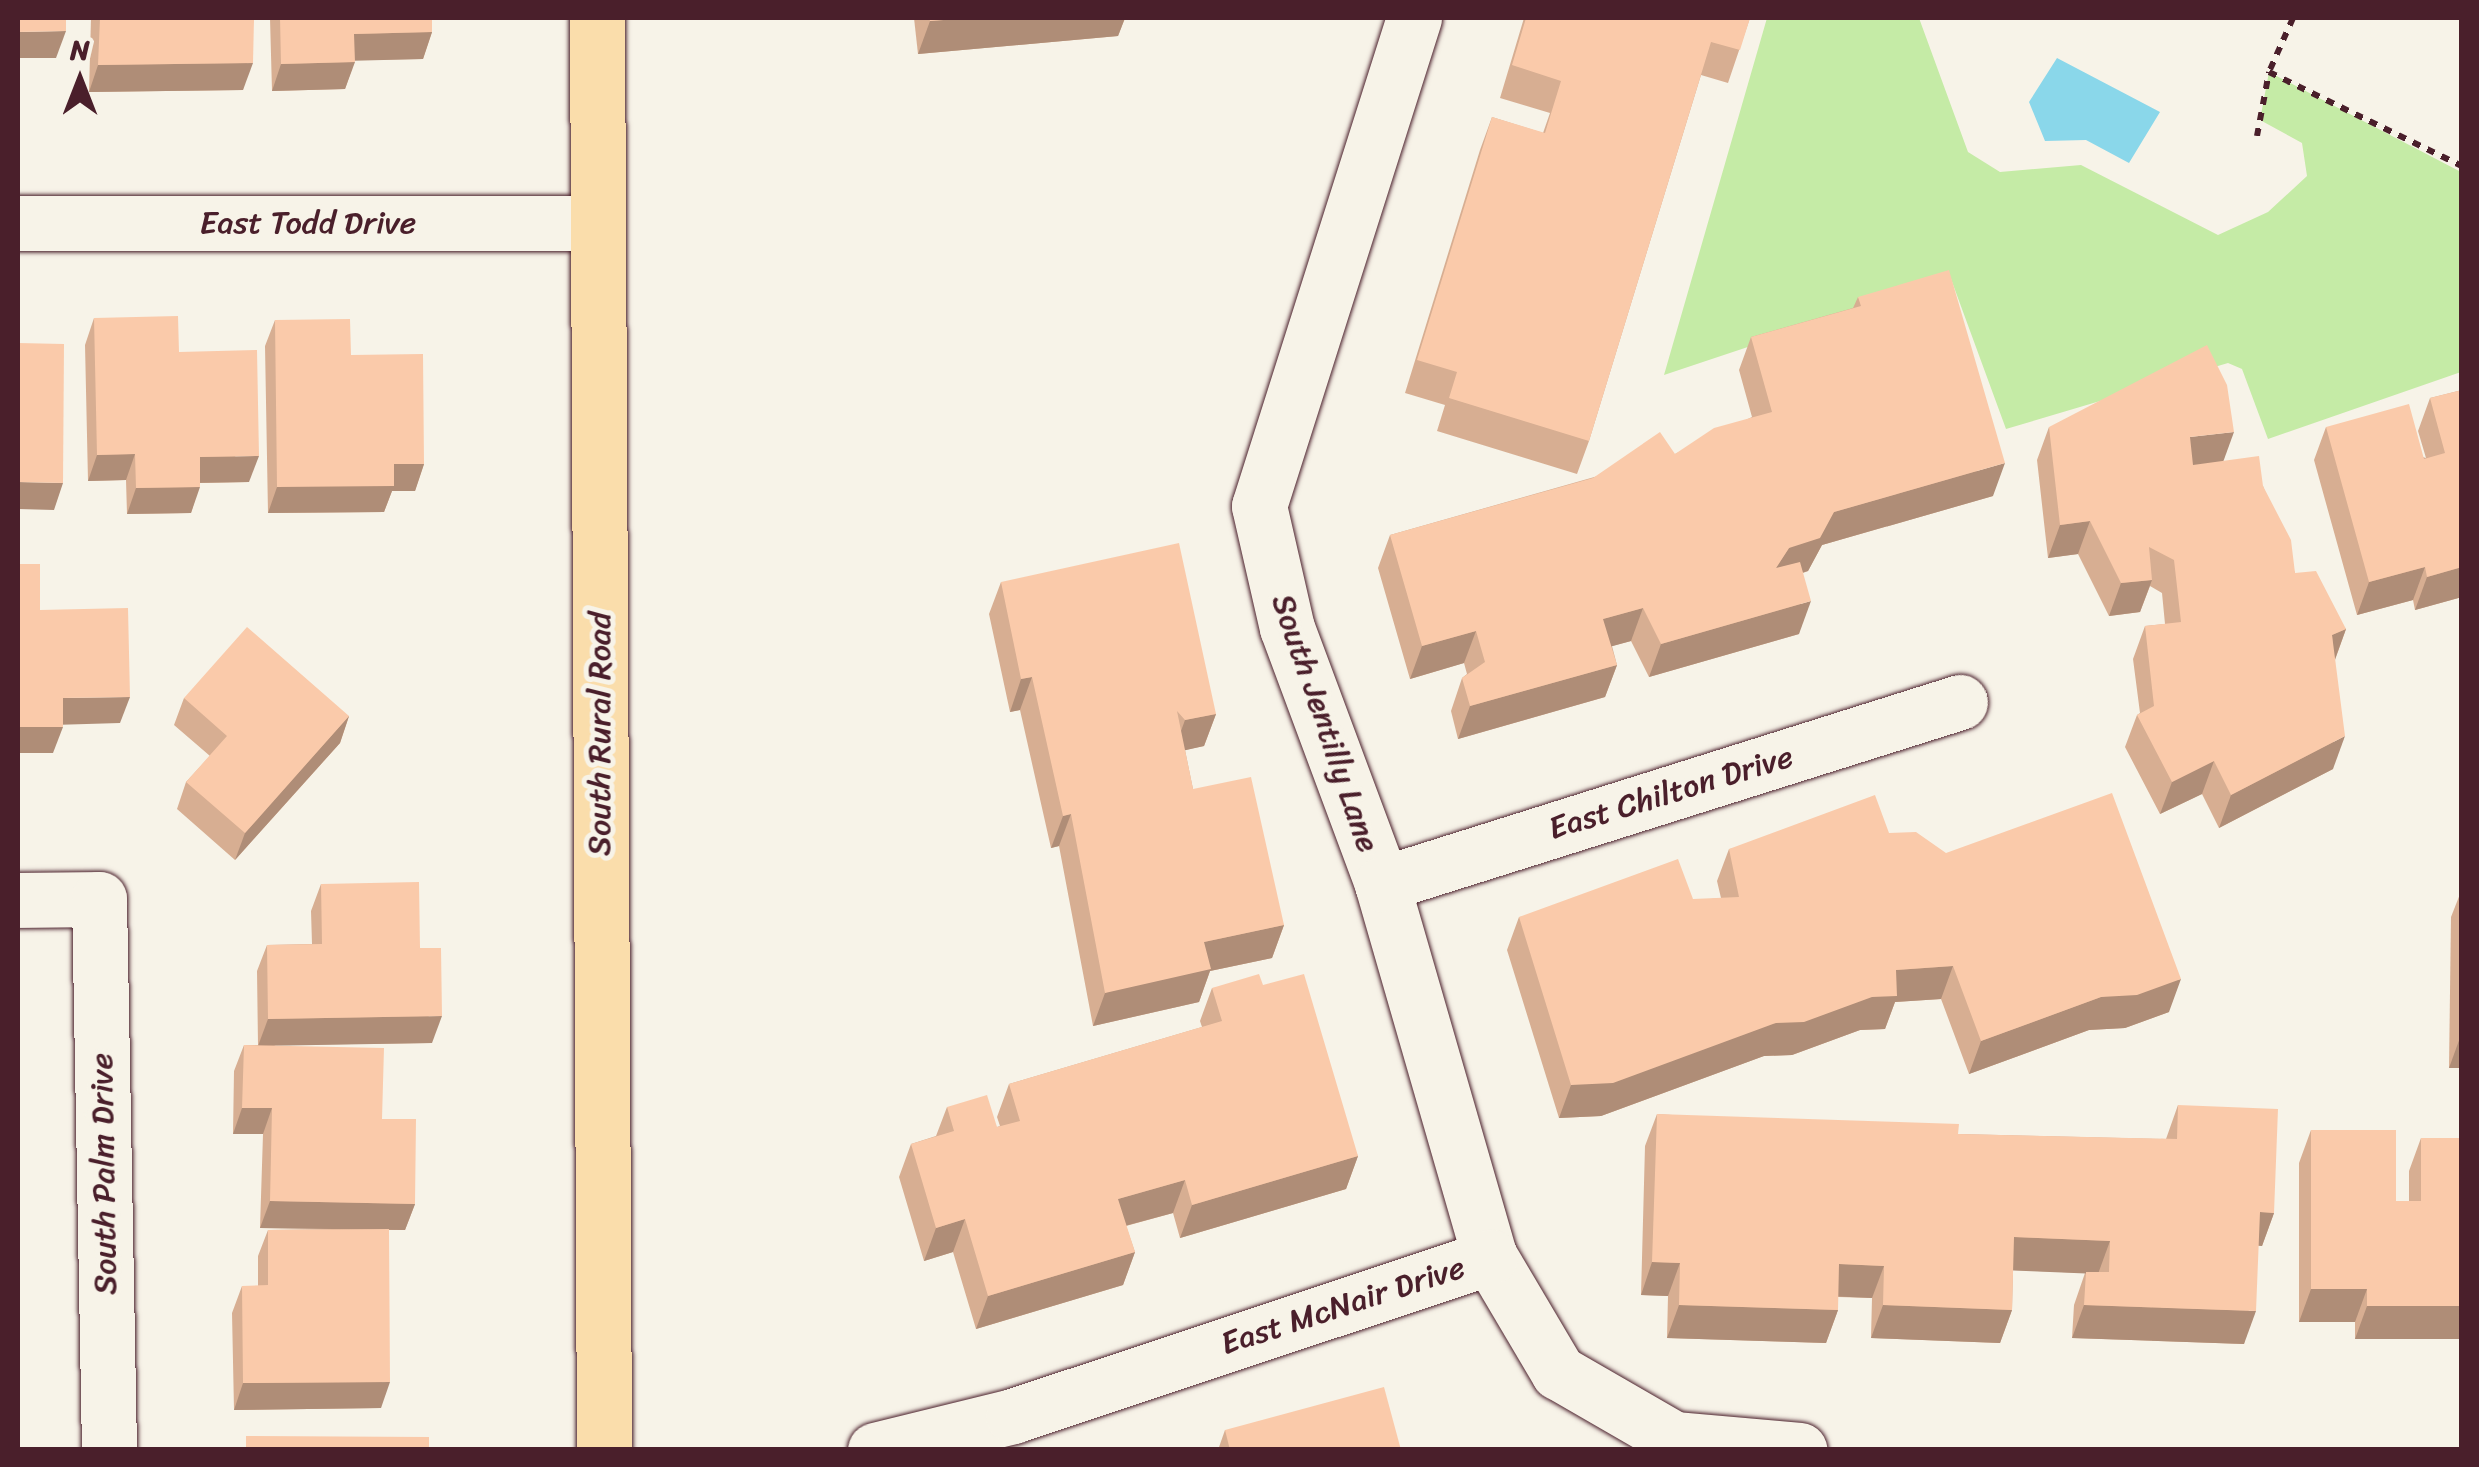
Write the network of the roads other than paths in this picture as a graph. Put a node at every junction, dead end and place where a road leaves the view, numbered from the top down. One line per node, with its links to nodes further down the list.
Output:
1 (597, 18): 4 (main road, South Rural Road)
2 (1414, 18): 6 (street, South Jentilly Lane)
3 (18, 223): 4 (street, East Todd Drive)
4 (598, 223): 10 (main road, South Rural Road)
5 (1960, 702): 6 (street, East Chilton Drive)
6 (1382, 884): 8 (street, South Jentilly Lane)
7 (18, 900): 9 (street, South Palm Drive)
8 (1490, 1257): 11 (street, East McNair Drive); 12 (street, East McNair Drive)
9 (109, 1450)
10 (604, 1450)
11 (875, 1450)
12 (1800, 1450)

